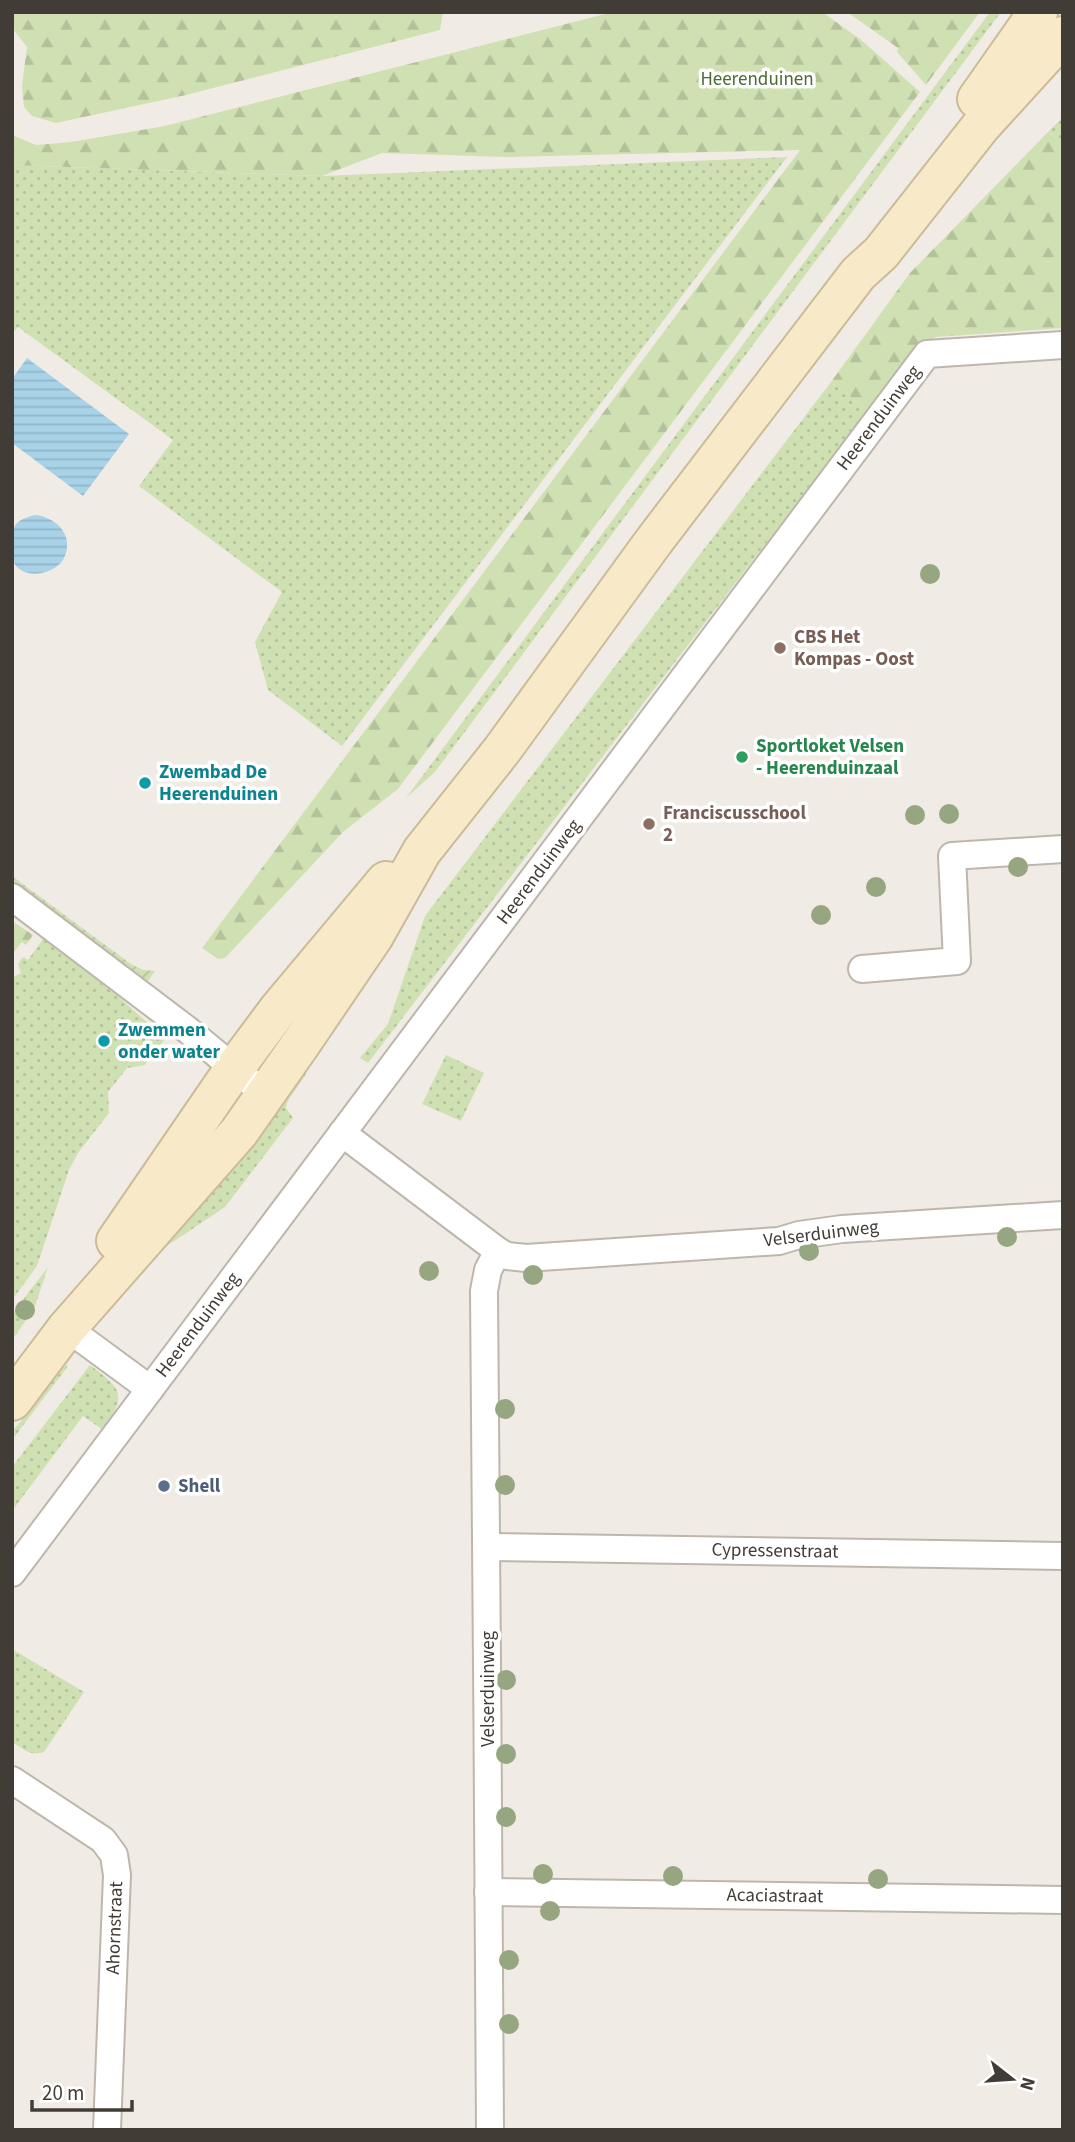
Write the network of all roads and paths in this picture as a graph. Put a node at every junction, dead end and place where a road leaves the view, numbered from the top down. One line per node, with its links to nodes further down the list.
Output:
1 (1038, 12): 3 (main road)
2 (1063, 36): 3 (main road)
3 (858, 274): 6 (main road)
4 (1063, 345): 11 (street, Heerenduinweg)
5 (1063, 849): 8 (street)
6 (422, 851): 9 (main road); 10 (main road)
7 (12, 897): 9 (street)
8 (862, 969)
9 (234, 1069): 10 (street); 14 (main road)
10 (265, 1095): 14 (main road)
11 (342, 1133): 13 (street, Velserduinweg); 15 (street, Heerenduinweg)
12 (1063, 1215): 13 (street, Velserduinweg)
13 (498, 1251): 17 (street, Velserduinweg)
14 (67, 1328): 15 (street, Heerenduinweg); 16 (main road)
15 (150, 1389): 19 (street, Heerenduinweg)
16 (12, 1401)
17 (488, 1547): 18 (street, Cypressenstraat); 21 (street, Velserduinweg)
18 (1063, 1556)
19 (12, 1573)
20 (12, 1780): 23 (street, Ahornstraat)
21 (488, 1892): 22 (street, Acaciastraat); 24 (street, Velserduinweg)
22 (1063, 1900)
23 (107, 2130)
24 (491, 2130)

